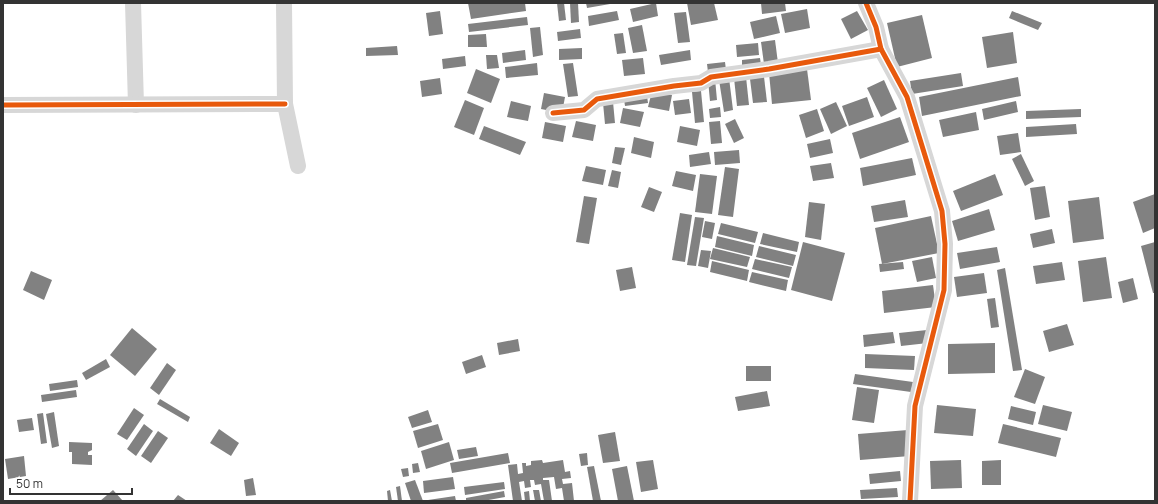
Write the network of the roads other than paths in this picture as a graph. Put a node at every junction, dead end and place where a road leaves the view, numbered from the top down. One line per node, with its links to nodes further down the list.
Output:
1 (134, 3): 7 (street)
2 (284, 3): 5 (street)
3 (866, 3): 4 (street)
4 (881, 49): 8 (street); 10 (street)
5 (285, 104): 7 (street); 9 (street)
6 (3, 105): 7 (street)
7 (136, 105)
8 (553, 113)
9 (298, 166)
10 (910, 501)

